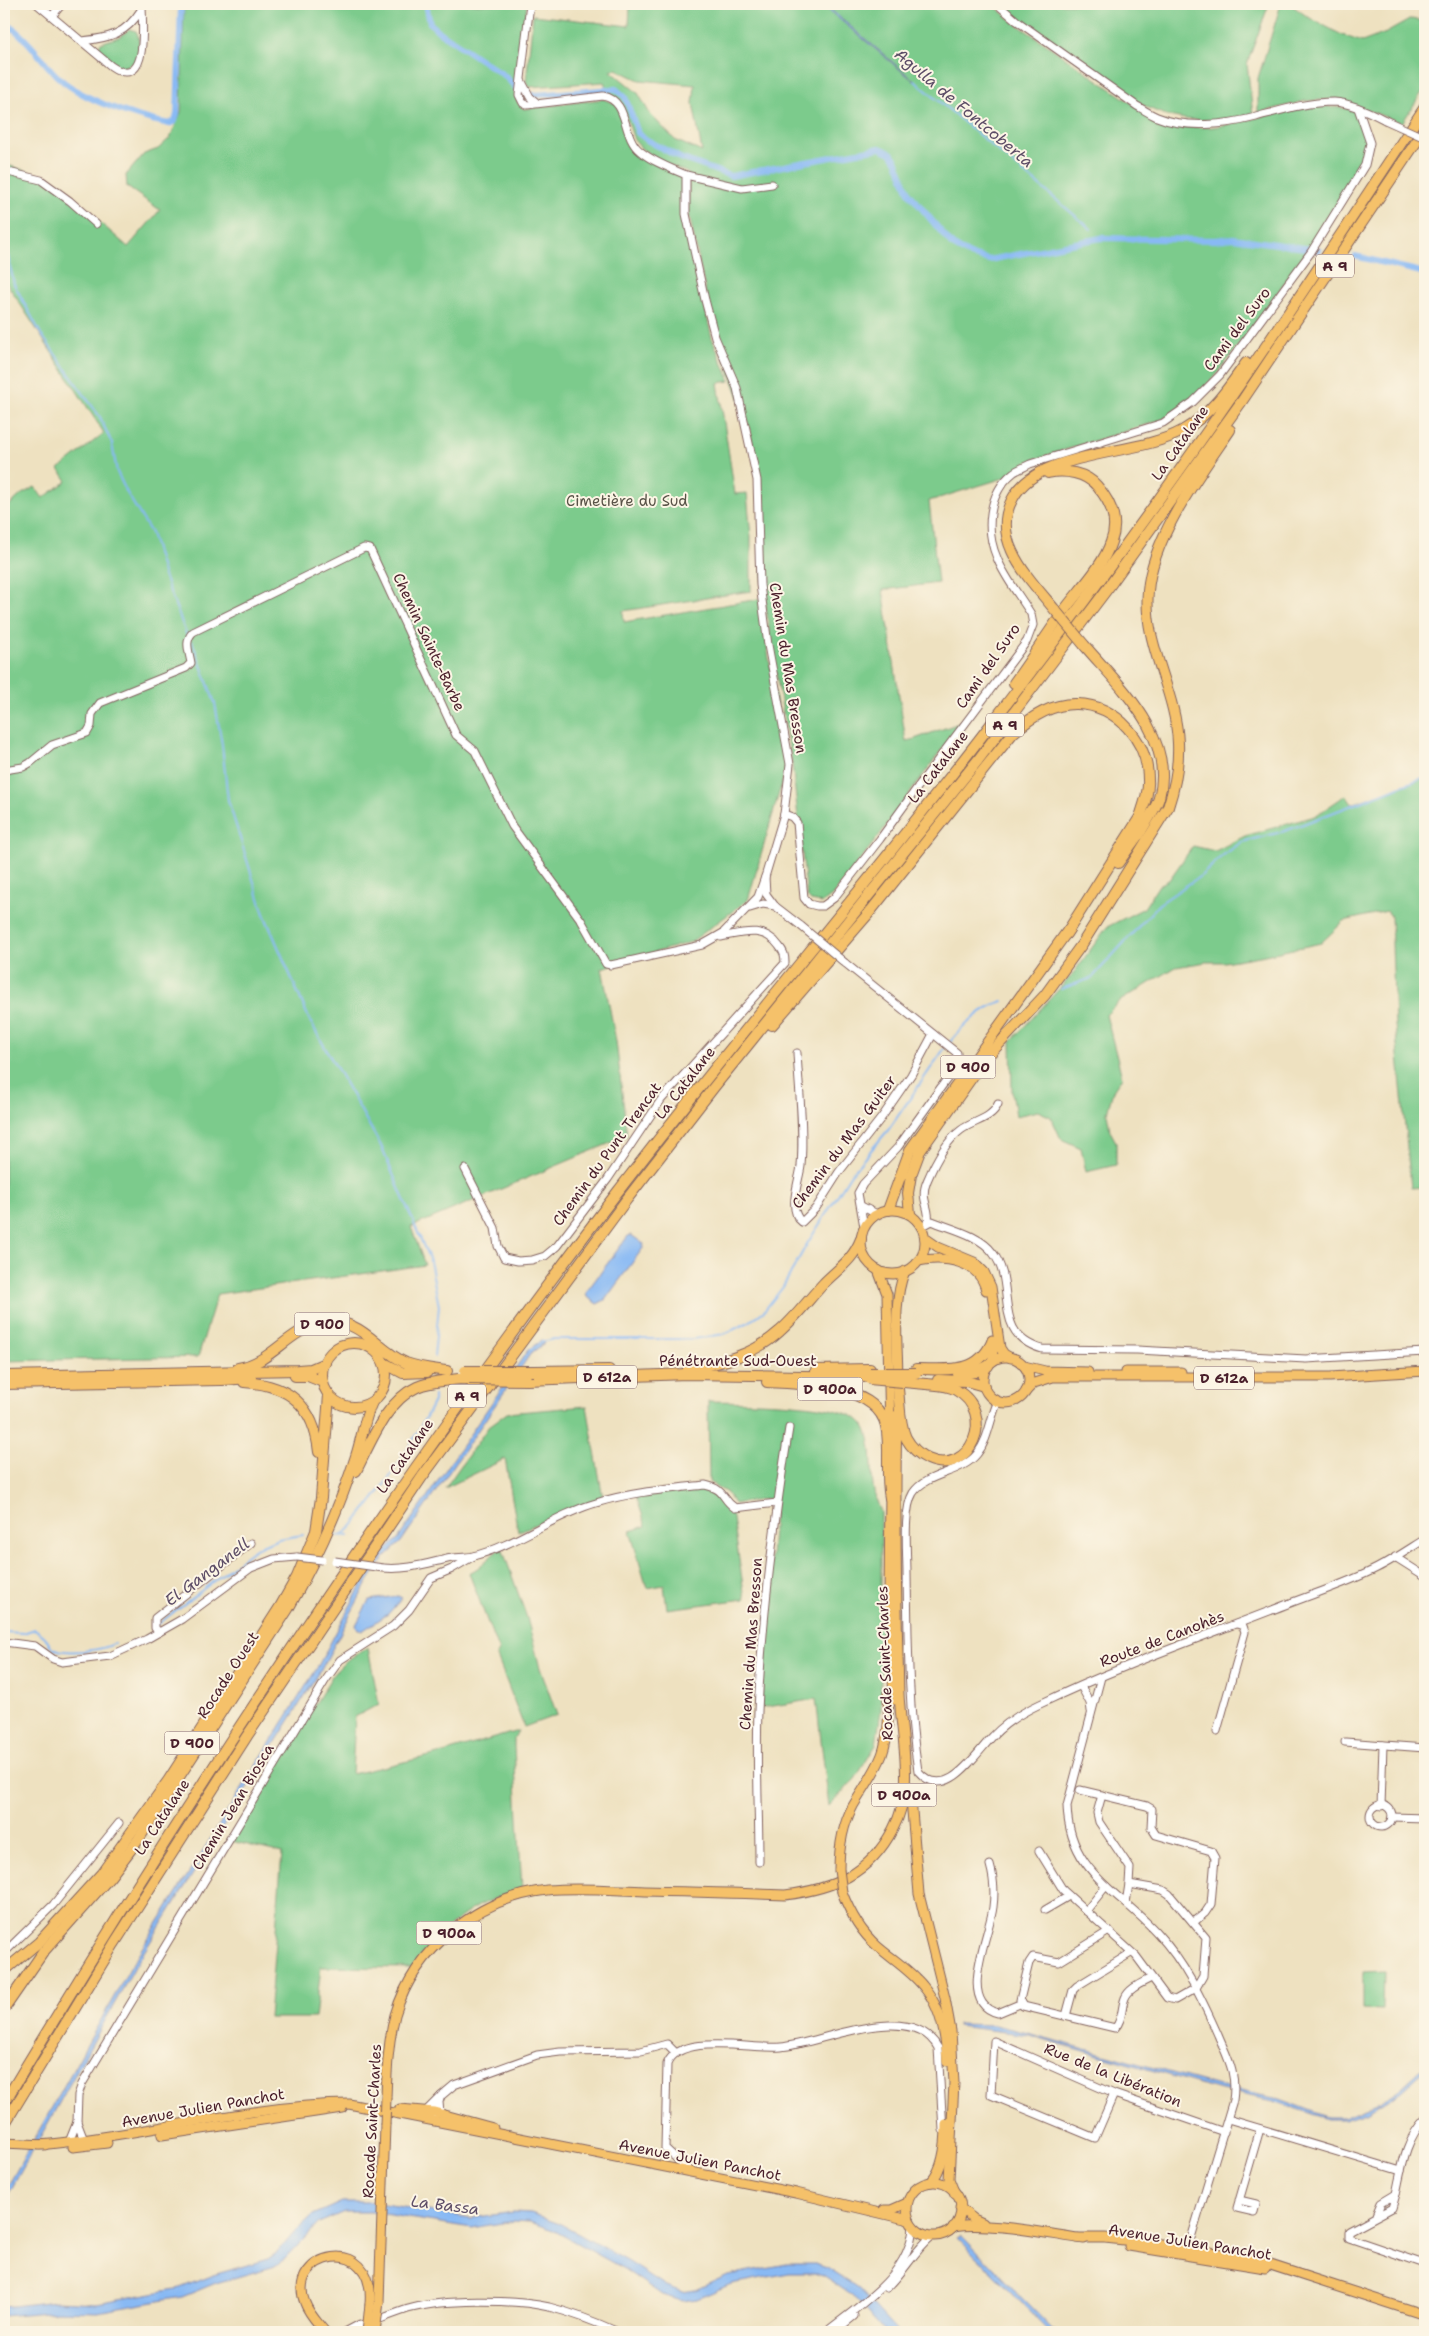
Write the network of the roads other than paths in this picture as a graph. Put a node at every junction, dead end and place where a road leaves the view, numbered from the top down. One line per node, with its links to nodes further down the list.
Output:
1 (37, 4): 6 (street)
2 (62, 4): 6 (street)
3 (530, 4): 13 (street)
4 (997, 4): 9 (street)
5 (142, 7): 7 (street); 7 (street)
6 (52, 16): 7 (street)
7 (82, 42)
8 (1425, 107): 16 (highway, La Catalane / A 9)
9 (1358, 108): 11 (street, bridge); 21 (street, Cami del Suro)
10 (1425, 129): 17 (highway, La Catalane / A 9)
11 (1425, 138)
12 (4, 170): 15 (street)
13 (686, 175): 14 (street); 21 (street, Chemin du Mas Bresson)
14 (772, 184)
15 (96, 224)
16 (1268, 344): 18 (highway); 19 (highway, La Catalane / A 9)
17 (1242, 401): 28 (highway); 30 (highway, La Catalane / A 9)
18 (1033, 477): 19 (highway); 22 (highway, bridge)
19 (987, 730): 122 (highway, La Catalane / A 9)
20 (4, 770): 27 (street, Chemin Sainte-Barbe)
21 (784, 814): 23 (street, Chemin du Mas Bresson)
22 (1141, 831): 26 (highway); 28 (highway)
23 (765, 877): 24 (street); 25 (street, Chemin Sainte-Barbe)
24 (775, 906): 25 (street); 29 (street, bridge)
25 (750, 908): 27 (street, Chemin Sainte-Barbe)
26 (1066, 934): 30 (highway); 35 (highway, D 900)
27 (716, 938): 33 (street, Chemin du Punt Trencat)
28 (1082, 944): 37 (highway, D 900)
29 (933, 1034): 31 (street, Chemin du Mas Guiter); 34 (street)
30 (753, 1038): 128 (highway, La Catalane / A 9)
31 (797, 1053)
32 (998, 1104): 38 (street)
33 (465, 1169)
34 (860, 1206): 36 (street); 39 (street)
35 (888, 1210): 36 (main road); 37 (main road)
36 (877, 1214): 39 (main road)
37 (910, 1214): 38 (main road)
38 (925, 1224): 40 (main road); 46 (street)
39 (864, 1227): 41 (main road)
40 (925, 1238): 42 (main road); 47 (main road)
41 (861, 1239): 43 (main road); 55 (highway)
42 (918, 1261): 44 (main road); 45 (main road)
43 (878, 1270): 44 (main road); 73 (main road, Rocade Saint-Charles / D 900a)
44 (905, 1271): 66 (main road, Rocade Saint-Charles / D 900a)
45 (992, 1342): 50 (main road); 60 (highway)
46 (1425, 1352)
47 (1011, 1358): 50 (main road); 52 (main road)
48 (325, 1362): 49 (highway); 56 (highway, Pénétrante Sud-Ouest / D 900); 62 (highway)
49 (384, 1363): 53 (highway, Pénétrante Sud-Ouest); 65 (highway)
50 (990, 1364): 60 (highway, D 612a); 64 (main road)
51 (1425, 1365): 52 (main road, D 612a)
52 (1024, 1366): 67 (main road)
53 (447, 1371): 56 (highway, Pénétrante Sud-Ouest / D 900); 57 (highway, Pénétrante Sud-Ouest)
54 (1425, 1371): 67 (main road, D 612a)
55 (688, 1372): 57 (highway, Pénétrante Sud-Ouest / D 612a, bridge); 57 (highway, Pénétrante Sud-Ouest / D 612a, bridge); 58 (highway, Pénétrante Sud-Ouest / D 612a); 58 (highway, Pénétrante Sud-Ouest / D 612a); 73 (highway, D 900a)
56 (197, 1373): 59 (highway, Pénétrante Sud-Ouest / D 900)
57 (462, 1375): 65 (highway, Pénétrante Sud-Ouest); 75 (highway)
58 (870, 1375): 60 (highway, D 612a, bridge); 60 (highway, bridge)
59 (4, 1376)
60 (919, 1376): 64 (highway, D 612a); 66 (highway)
61 (222, 1380): 62 (highway); 63 (highway); 72 (highway)
62 (323, 1382): 68 (highway)
63 (4, 1384)
64 (984, 1386): 69 (main road)
65 (383, 1389): 70 (highway, Rocade Ouest)
66 (898, 1389): 85 (main road, Rocade Saint-Charles / D 900a)
67 (1026, 1391): 69 (main road)
68 (330, 1395): 70 (highway); 72 (highway, Rocade Ouest / D 900)
69 (998, 1401): 87 (street, Route de Canohès)
70 (372, 1402): 75 (highway, Rocade Ouest / D 900)
71 (789, 1428): 74 (street, Chemin du Mas Bresson)
72 (322, 1480): 113 (highway, Rocade Ouest / D 900)
73 (890, 1498): 81 (main road, Rocade Saint-Charles / D 900a)
74 (777, 1503): 78 (street); 100 (street, Chemin du Mas Bresson)
75 (331, 1520): 117 (highway, Rocade Ouest / D 900)
76 (1425, 1539): 79 (street, Route de Canohès)
77 (251, 1542): 83 (street)
78 (474, 1556): 83 (street, bridge); 127 (street, Chemin Jean Biosca)
79 (1395, 1557): 80 (street); 82 (street, Route de Canohès)
80 (1425, 1576)
81 (889, 1598): 104 (main road, Rocade Saint-Charles / D 900a); 135 (main road, bridge)
82 (1237, 1624): 86 (street, Route de Canohès); 89 (street)
83 (159, 1632): 84 (street)
84 (4, 1642)
85 (898, 1655): 104 (main road, Rocade Saint-Charles / D 900a); 139 (main road)
86 (1101, 1677): 87 (street, Route de Canohès); 88 (street)
87 (1080, 1686): 88 (street)
88 (1091, 1711): 103 (street)
89 (1217, 1731)
90 (1345, 1742): 91 (street)
91 (1383, 1745): 92 (street); 95 (street)
92 (1425, 1748)
93 (1080, 1790): 94 (street)
94 (1102, 1795): 102 (street); 109 (street)
95 (1381, 1806): 96 (street); 96 (street)
96 (1392, 1817): 97 (street)
97 (1425, 1818)
98 (119, 1823): 112 (street)
99 (1039, 1851): 105 (street)
100 (759, 1862)
101 (990, 1865): 116 (street)
102 (1129, 1884): 106 (street); 109 (street)
103 (1106, 1886): 106 (street); 108 (street)
104 (696, 1892): 151 (main road, Rocade Saint-Charles / D 900a, bridge)
105 (1069, 1896): 107 (street); 108 (street)
106 (1126, 1903): 115 (street)
107 (1045, 1910)
108 (1086, 1911): 110 (street)
109 (1194, 1922): 115 (street)
110 (1109, 1931): 111 (street); 116 (street)
111 (1131, 1953): 114 (street); 118 (street)
112 (4, 1954)
113 (4, 1971)
114 (1151, 1978): 115 (street); 118 (street)
115 (1196, 1988): 125 (street)
116 (1022, 2004): 118 (street)
117 (4, 2009)
118 (1066, 2016)
119 (675, 2052): 121 (street); 135 (street); 137 (street)
120 (1114, 2094): 120 (street, Rue de la Libération); 130 (street, Rue de la Libération)
121 (441, 2096): 124 (street); 124 (street)
122 (4, 2103)
123 (372, 2107): 124 (main road, Avenue Julien Panchot); 124 (main road, Avenue Julien Panchot); 131 (main road, Avenue Julien Panchot); 134 (main road, Avenue Julien Panchot)
124 (435, 2114): 137 (main road, Avenue Julien Panchot)
125 (1228, 2119): 129 (street); 130 (street)
126 (1425, 2119): 136 (street)
127 (77, 2122): 131 (street, Chemin Jean Biosca); 133 (street, Chemin Jean Biosca)
128 (4, 2125)
129 (1260, 2129): 136 (street); 140 (street)
130 (1224, 2132): 148 (street)
131 (84, 2140): 133 (main road, Avenue Julien Panchot)
132 (4, 2142): 134 (main road, Avenue Julien Panchot)
133 (69, 2142): 134 (main road, Avenue Julien Panchot)
134 (39, 2145)
135 (944, 2145): 138 (main road)
136 (1401, 2171): 149 (street)
137 (693, 2173): 142 (main road, Avenue Julien Panchot)
138 (931, 2182): 139 (main road); 141 (main road)
139 (956, 2194): 143 (main road)
140 (1239, 2200)
141 (907, 2204): 142 (main road, Avenue Julien Panchot); 144 (main road)
142 (862, 2208): 144 (main road, Avenue Julien Panchot)
143 (960, 2208): 145 (main road, Avenue Julien Panchot); 146 (main road)
144 (911, 2223): 147 (main road); 150 (street)
145 (988, 2226): 146 (main road, Avenue Julien Panchot); 148 (main road, Avenue Julien Panchot)
146 (953, 2227): 147 (main road)
147 (932, 2236): 150 (street)
148 (1187, 2252): 153 (main road, Avenue Julien Panchot)
149 (1425, 2264)
150 (873, 2297): 152 (street)
151 (374, 2303): 154 (main road, Rocade Saint-Charles / D 900a, bridge); 155 (main road); 158 (main road, Rocade Saint-Charles / D 900a, bridge)
152 (858, 2309): 160 (street); 161 (street)
153 (1425, 2316)
154 (367, 2330): 156 (street); 157 (street); 159 (street)
155 (325, 2332)
156 (345, 2332)
157 (355, 2332)
158 (375, 2332)
159 (618, 2332)
160 (826, 2332)
161 (834, 2332)

